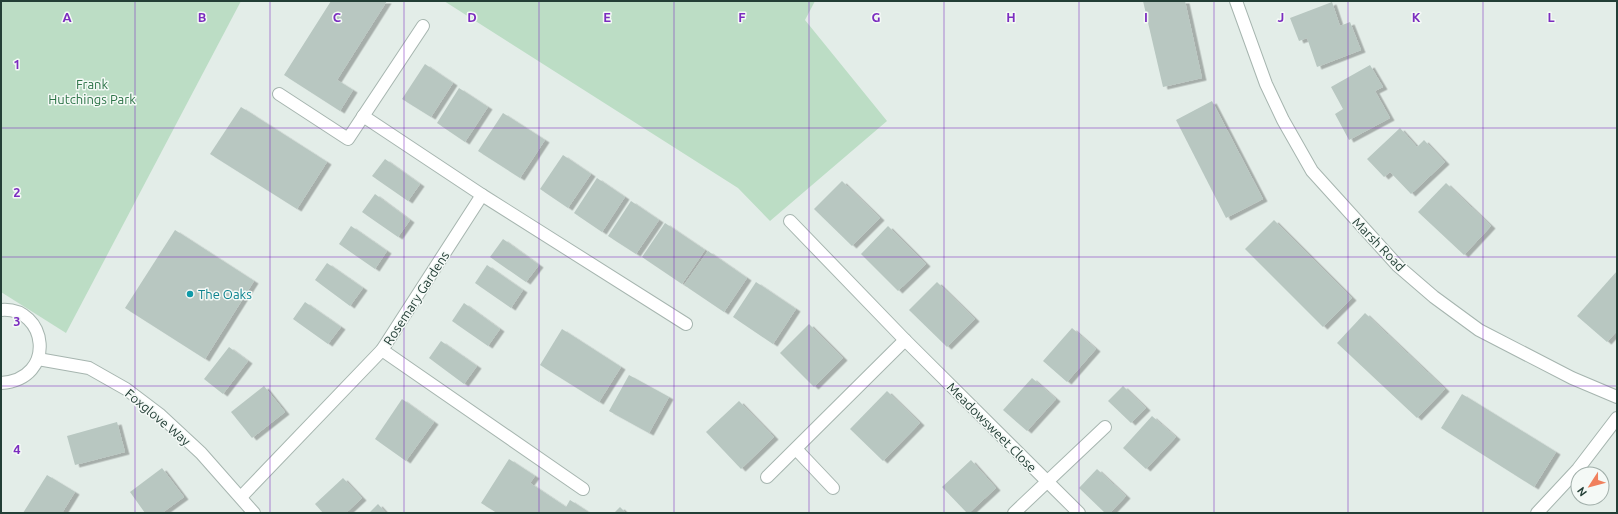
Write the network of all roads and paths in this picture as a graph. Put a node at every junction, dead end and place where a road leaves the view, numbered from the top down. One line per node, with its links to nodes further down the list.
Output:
1 (1236, 1): 14 (street, Marsh Road)
2 (423, 26): 4 (street)
3 (279, 94): 4 (street)
4 (363, 116): 5 (street)
5 (482, 195): 8 (street); 10 (street, Rosemary Gardens)
6 (790, 221): 9 (street, Meadowsweet Close)
7 (1, 310): 11 (street)
8 (686, 324)
9 (905, 340): 17 (street); 19 (street, Meadowsweet Close)
10 (382, 350): 21 (street); 22 (street, Rosemary Gardens)
11 (38, 359): 12 (street); 22 (street, Foxglove Way)
12 (1, 383): 13 (street)
13 (1, 389)
14 (1617, 397)
15 (1617, 418): 26 (street)
16 (1105, 428): 19 (street)
17 (796, 449): 18 (street); 20 (street)
18 (767, 477)
19 (1047, 482): 24 (street); 25 (street, Meadowsweet Close)
20 (833, 488)
21 (583, 489)
22 (241, 497): 23 (street, Foxglove Way)
23 (254, 513)
24 (1014, 513)
25 (1079, 513)
26 (1537, 513)

